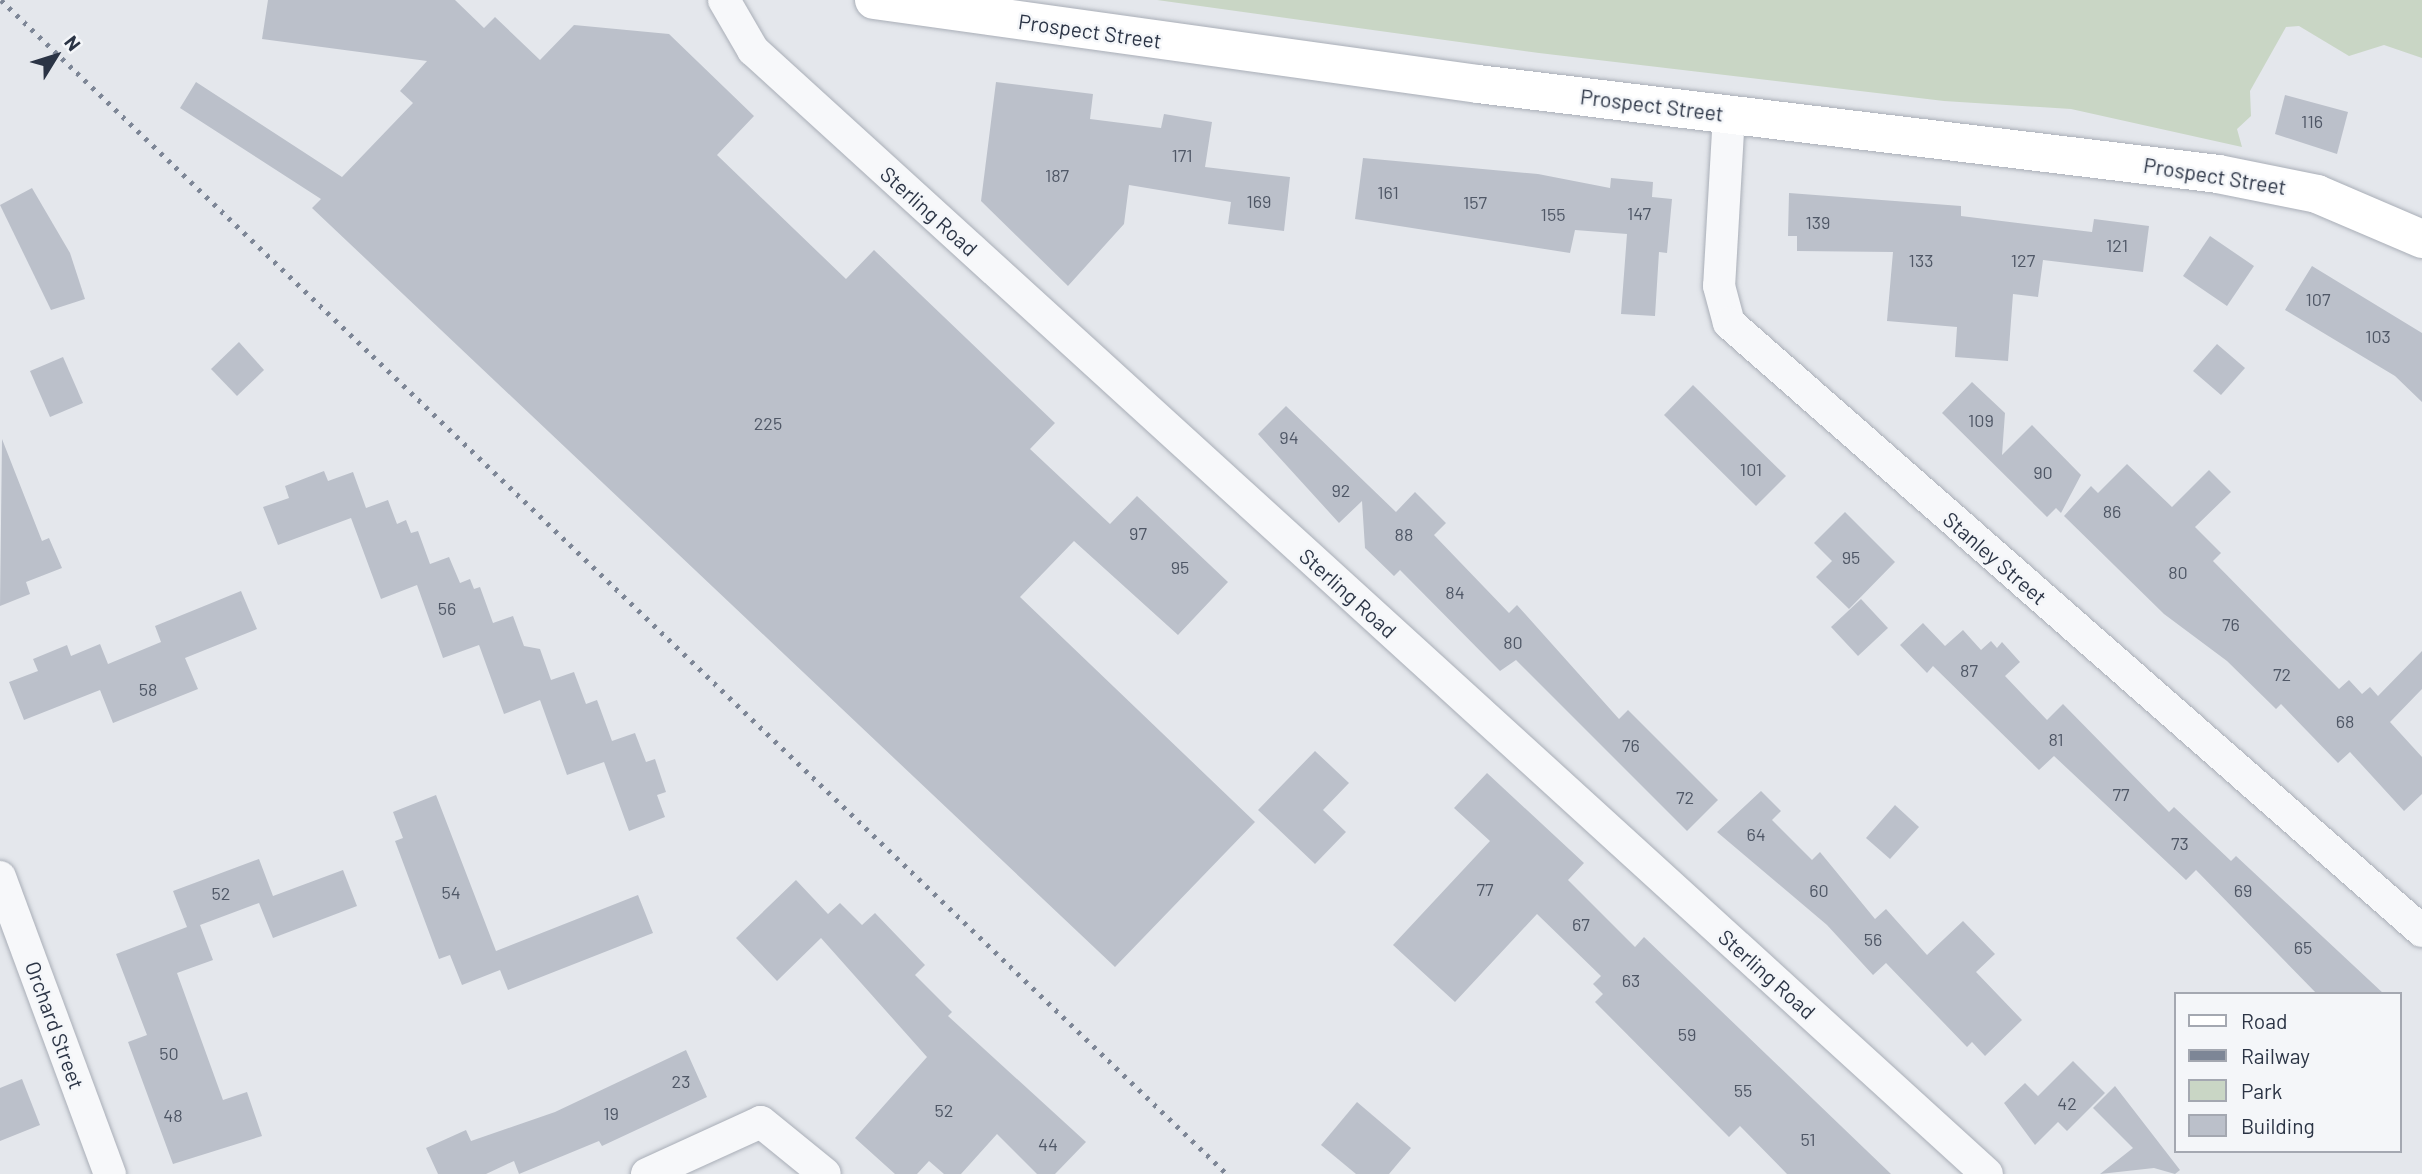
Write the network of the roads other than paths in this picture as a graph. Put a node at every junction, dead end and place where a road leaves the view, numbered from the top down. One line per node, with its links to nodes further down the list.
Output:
1 (723, 0): 10 (street, Sterling Road)
2 (874, 0): 3 (main road, Prospect Street)
3 (1729, 114): 4 (main road, Prospect Street); 6 (street, Stanley Street)
4 (2422, 239)
5 (3, 891): 7 (street, Orchard Street)
6 (2422, 931)
7 (110, 1174)
8 (647, 1174): 9 (street)
9 (825, 1174)
10 (1987, 1174)

